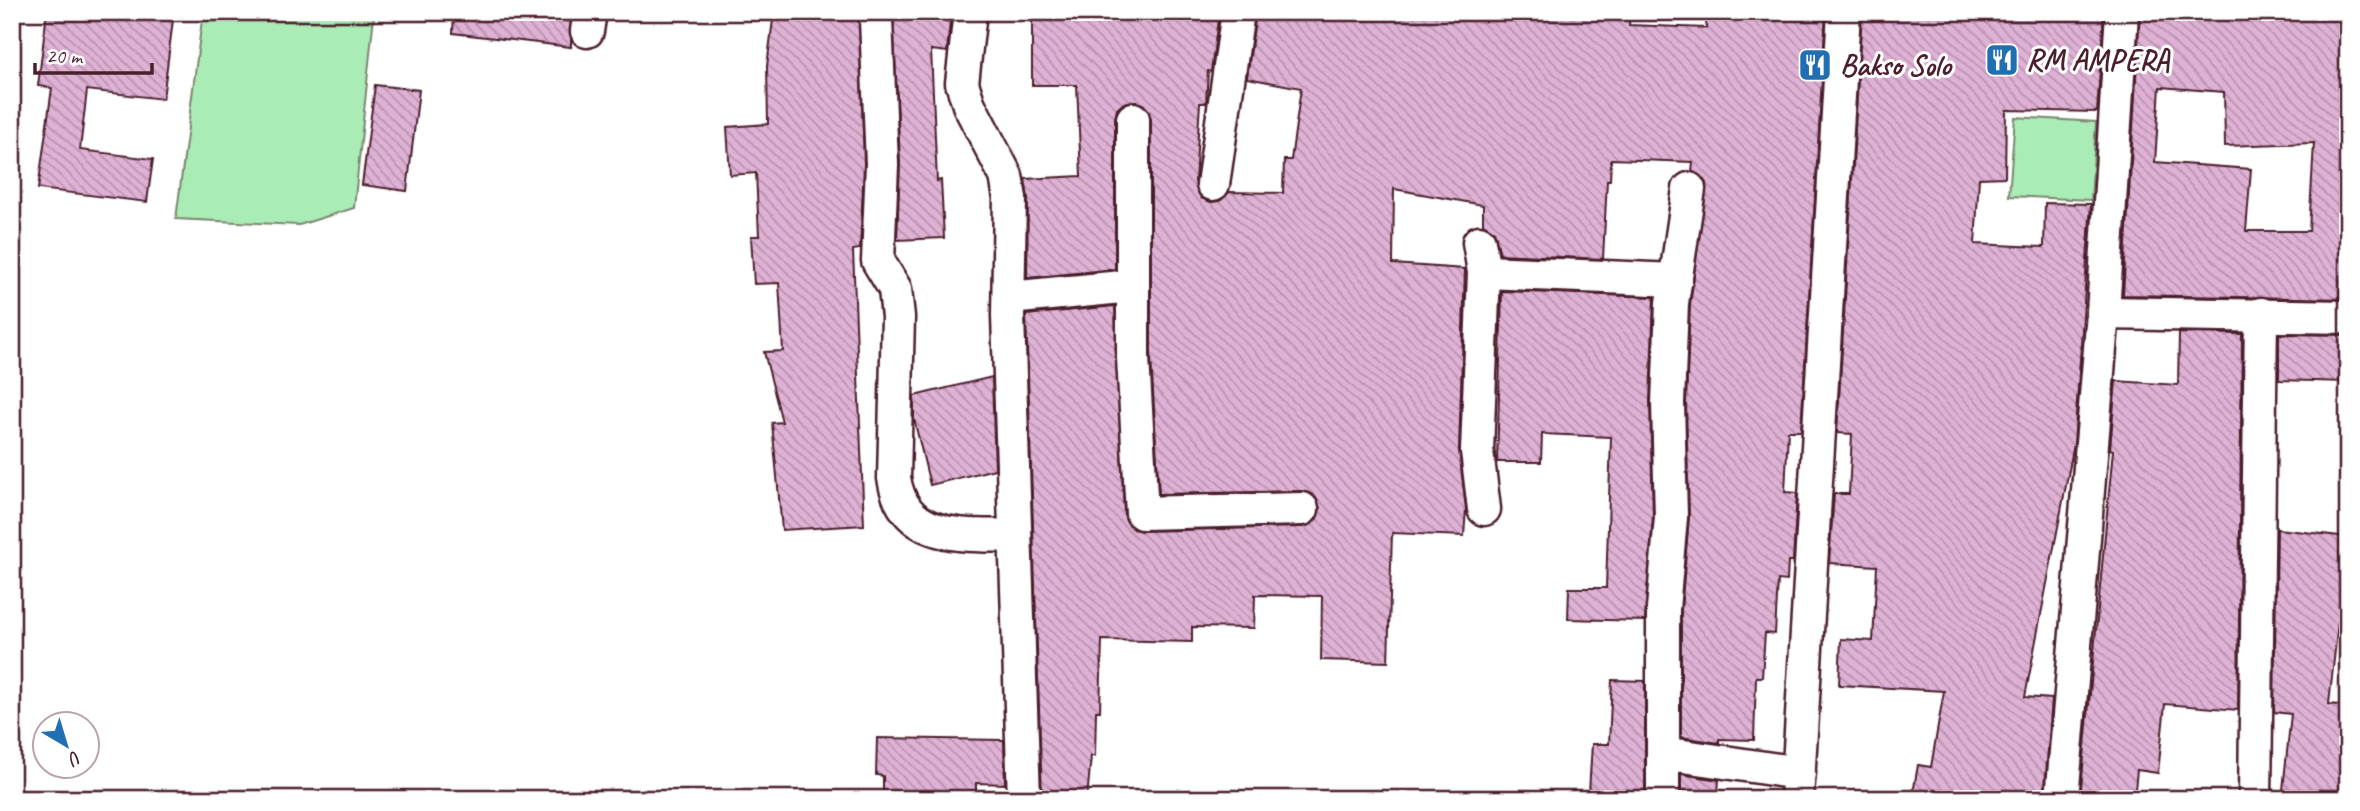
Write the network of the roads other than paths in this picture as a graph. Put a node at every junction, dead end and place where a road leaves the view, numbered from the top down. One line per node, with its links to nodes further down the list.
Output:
1 (970, 12): 11 (street)
2 (1238, 12): 7 (street)
3 (1844, 12): 19 (street)
4 (2122, 12): 12 (street)
5 (876, 19): 17 (street)
6 (1133, 119): 10 (street)
7 (1213, 184)
8 (1689, 188): 9 (street)
9 (1676, 280): 16 (street); 18 (street)
10 (1132, 286): 11 (street); 15 (street)
11 (1009, 298): 17 (street)
12 (2103, 313): 13 (street); 22 (street)
13 (2261, 314): 14 (street); 23 (street)
14 (2348, 317)
15 (1302, 509)
16 (1484, 509)
17 (1015, 536): 20 (street)
18 (1663, 752): 19 (street); 21 (street)
19 (1798, 786)
20 (1024, 799)
21 (1663, 799)
22 (2062, 799)
23 (2255, 799)

